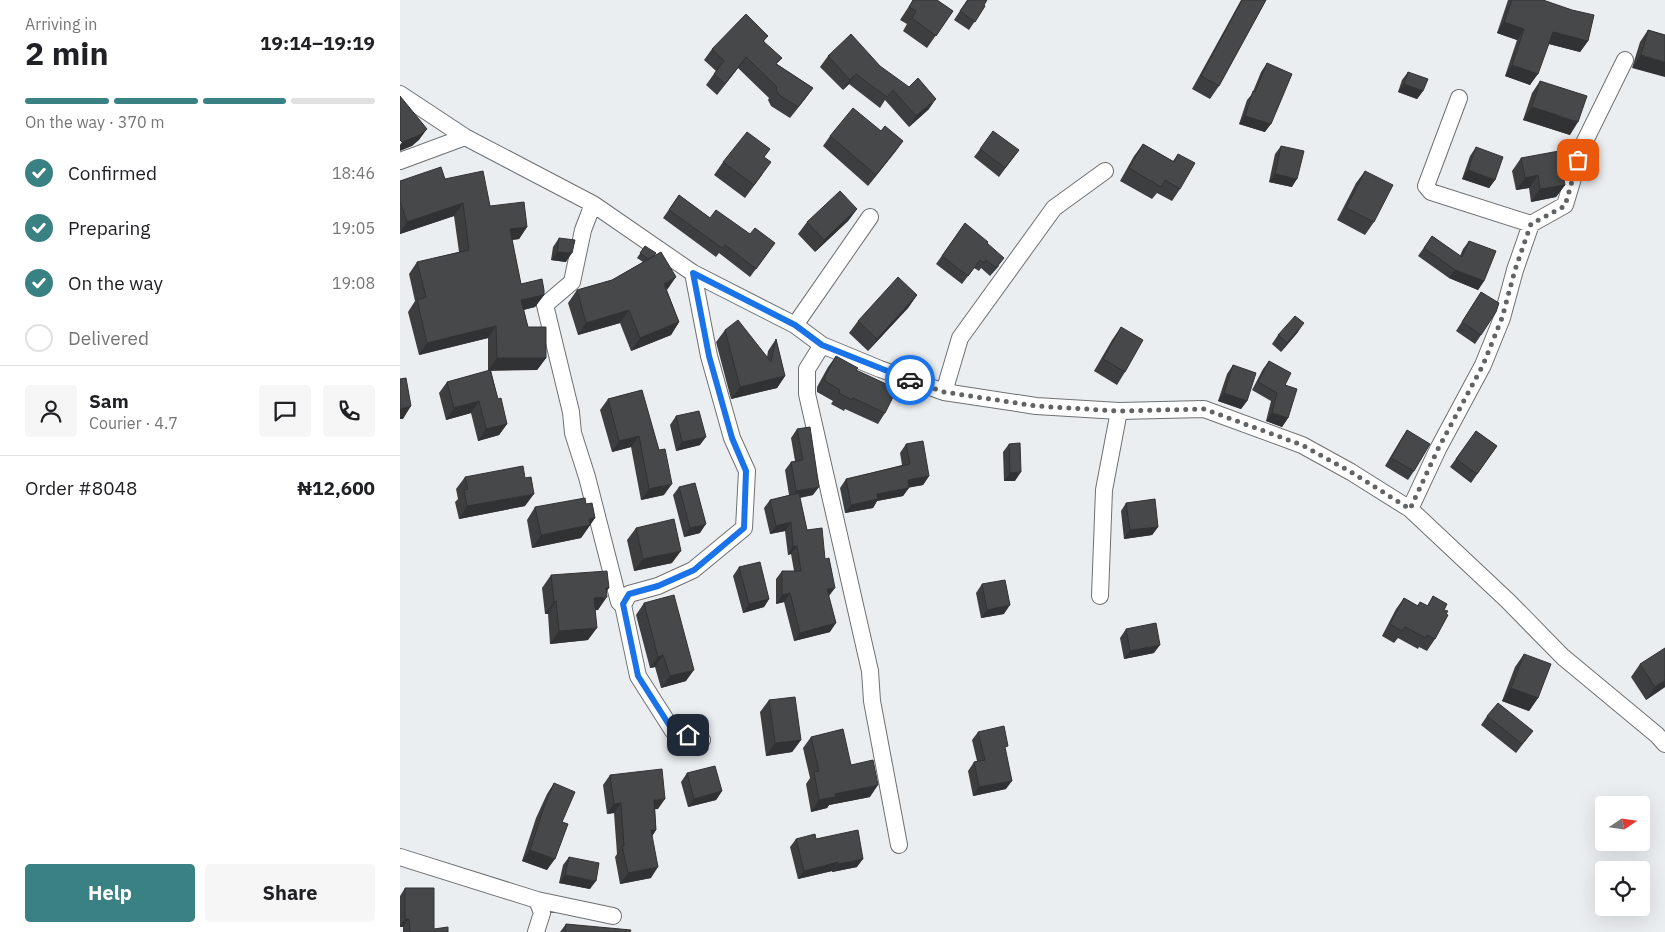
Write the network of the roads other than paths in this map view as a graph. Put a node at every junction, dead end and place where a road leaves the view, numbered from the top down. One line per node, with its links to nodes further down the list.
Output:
1 (1625, 60): 9 (street)
2 (400, 94): 4 (street)
3 (1458, 98): 9 (street)
4 (465, 137): 5 (street); 7 (street)
5 (400, 162)
6 (1105, 171): 13 (street)
7 (593, 204): 10 (street); 17 (street)
8 (870, 217): 11 (street)
9 (1531, 224): 15 (street)
10 (693, 273): 11 (street); 17 (street)
11 (795, 325): 12 (street)
12 (822, 345): 13 (street); 20 (street)
13 (944, 392): 14 (street)
14 (1118, 411): 15 (street); 16 (street)
15 (1410, 509): 19 (street)
16 (1100, 596)
17 (623, 604): 18 (street)
18 (702, 740)
19 (1665, 744)
20 (899, 845)
21 (400, 857): 22 (street)
22 (537, 900): 23 (street); 24 (street)
23 (613, 916)
24 (536, 932)

